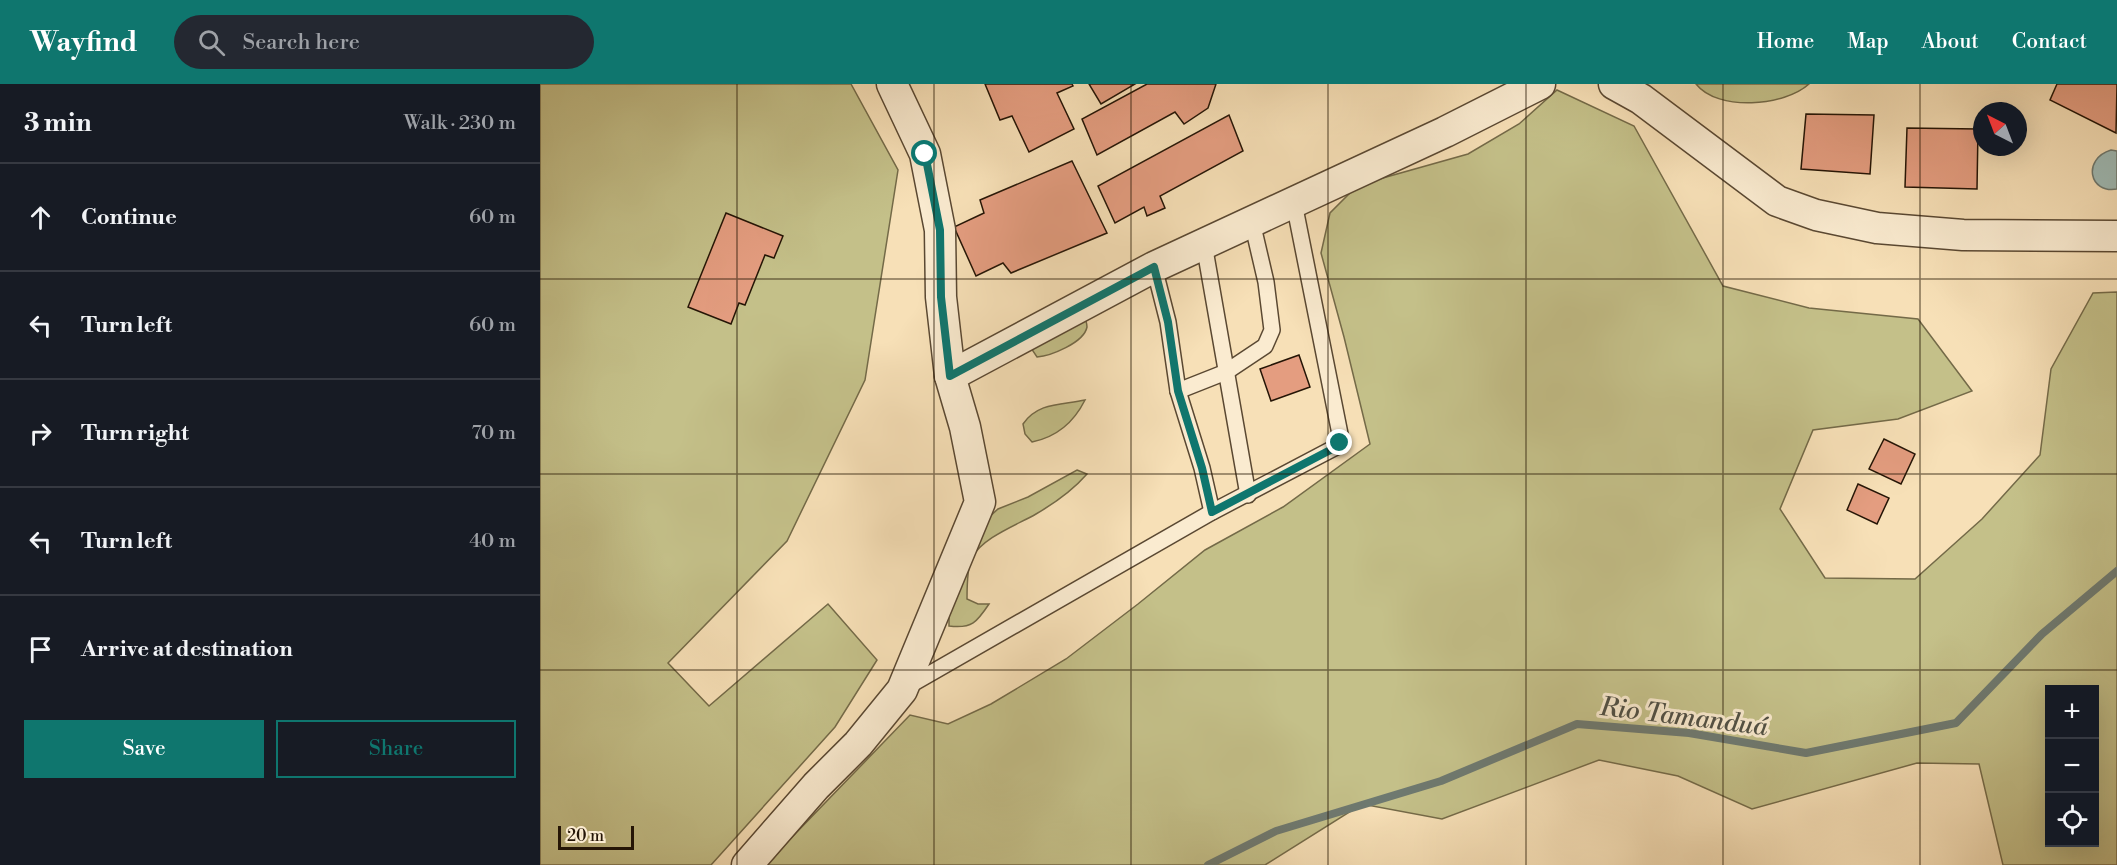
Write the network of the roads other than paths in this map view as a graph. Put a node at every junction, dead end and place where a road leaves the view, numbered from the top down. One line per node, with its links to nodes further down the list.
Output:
1 (892, 84): 10 (street)
2 (1540, 84): 4 (street)
3 (1614, 84): 6 (street)
4 (1294, 203): 5 (street); 12 (lane)
5 (1252, 222): 7 (street); 9 (lane)
6 (2117, 236)
7 (1203, 244): 8 (street); 9 (lane)
8 (1154, 267): 10 (street); 11 (lane)
9 (1226, 372): 11 (lane); 12 (lane)
10 (950, 376): 14 (street)
11 (1178, 391): 13 (lane)
12 (1248, 495): 13 (lane)
13 (1212, 512): 14 (lane)
14 (902, 690): 15 (street)
15 (747, 865)

